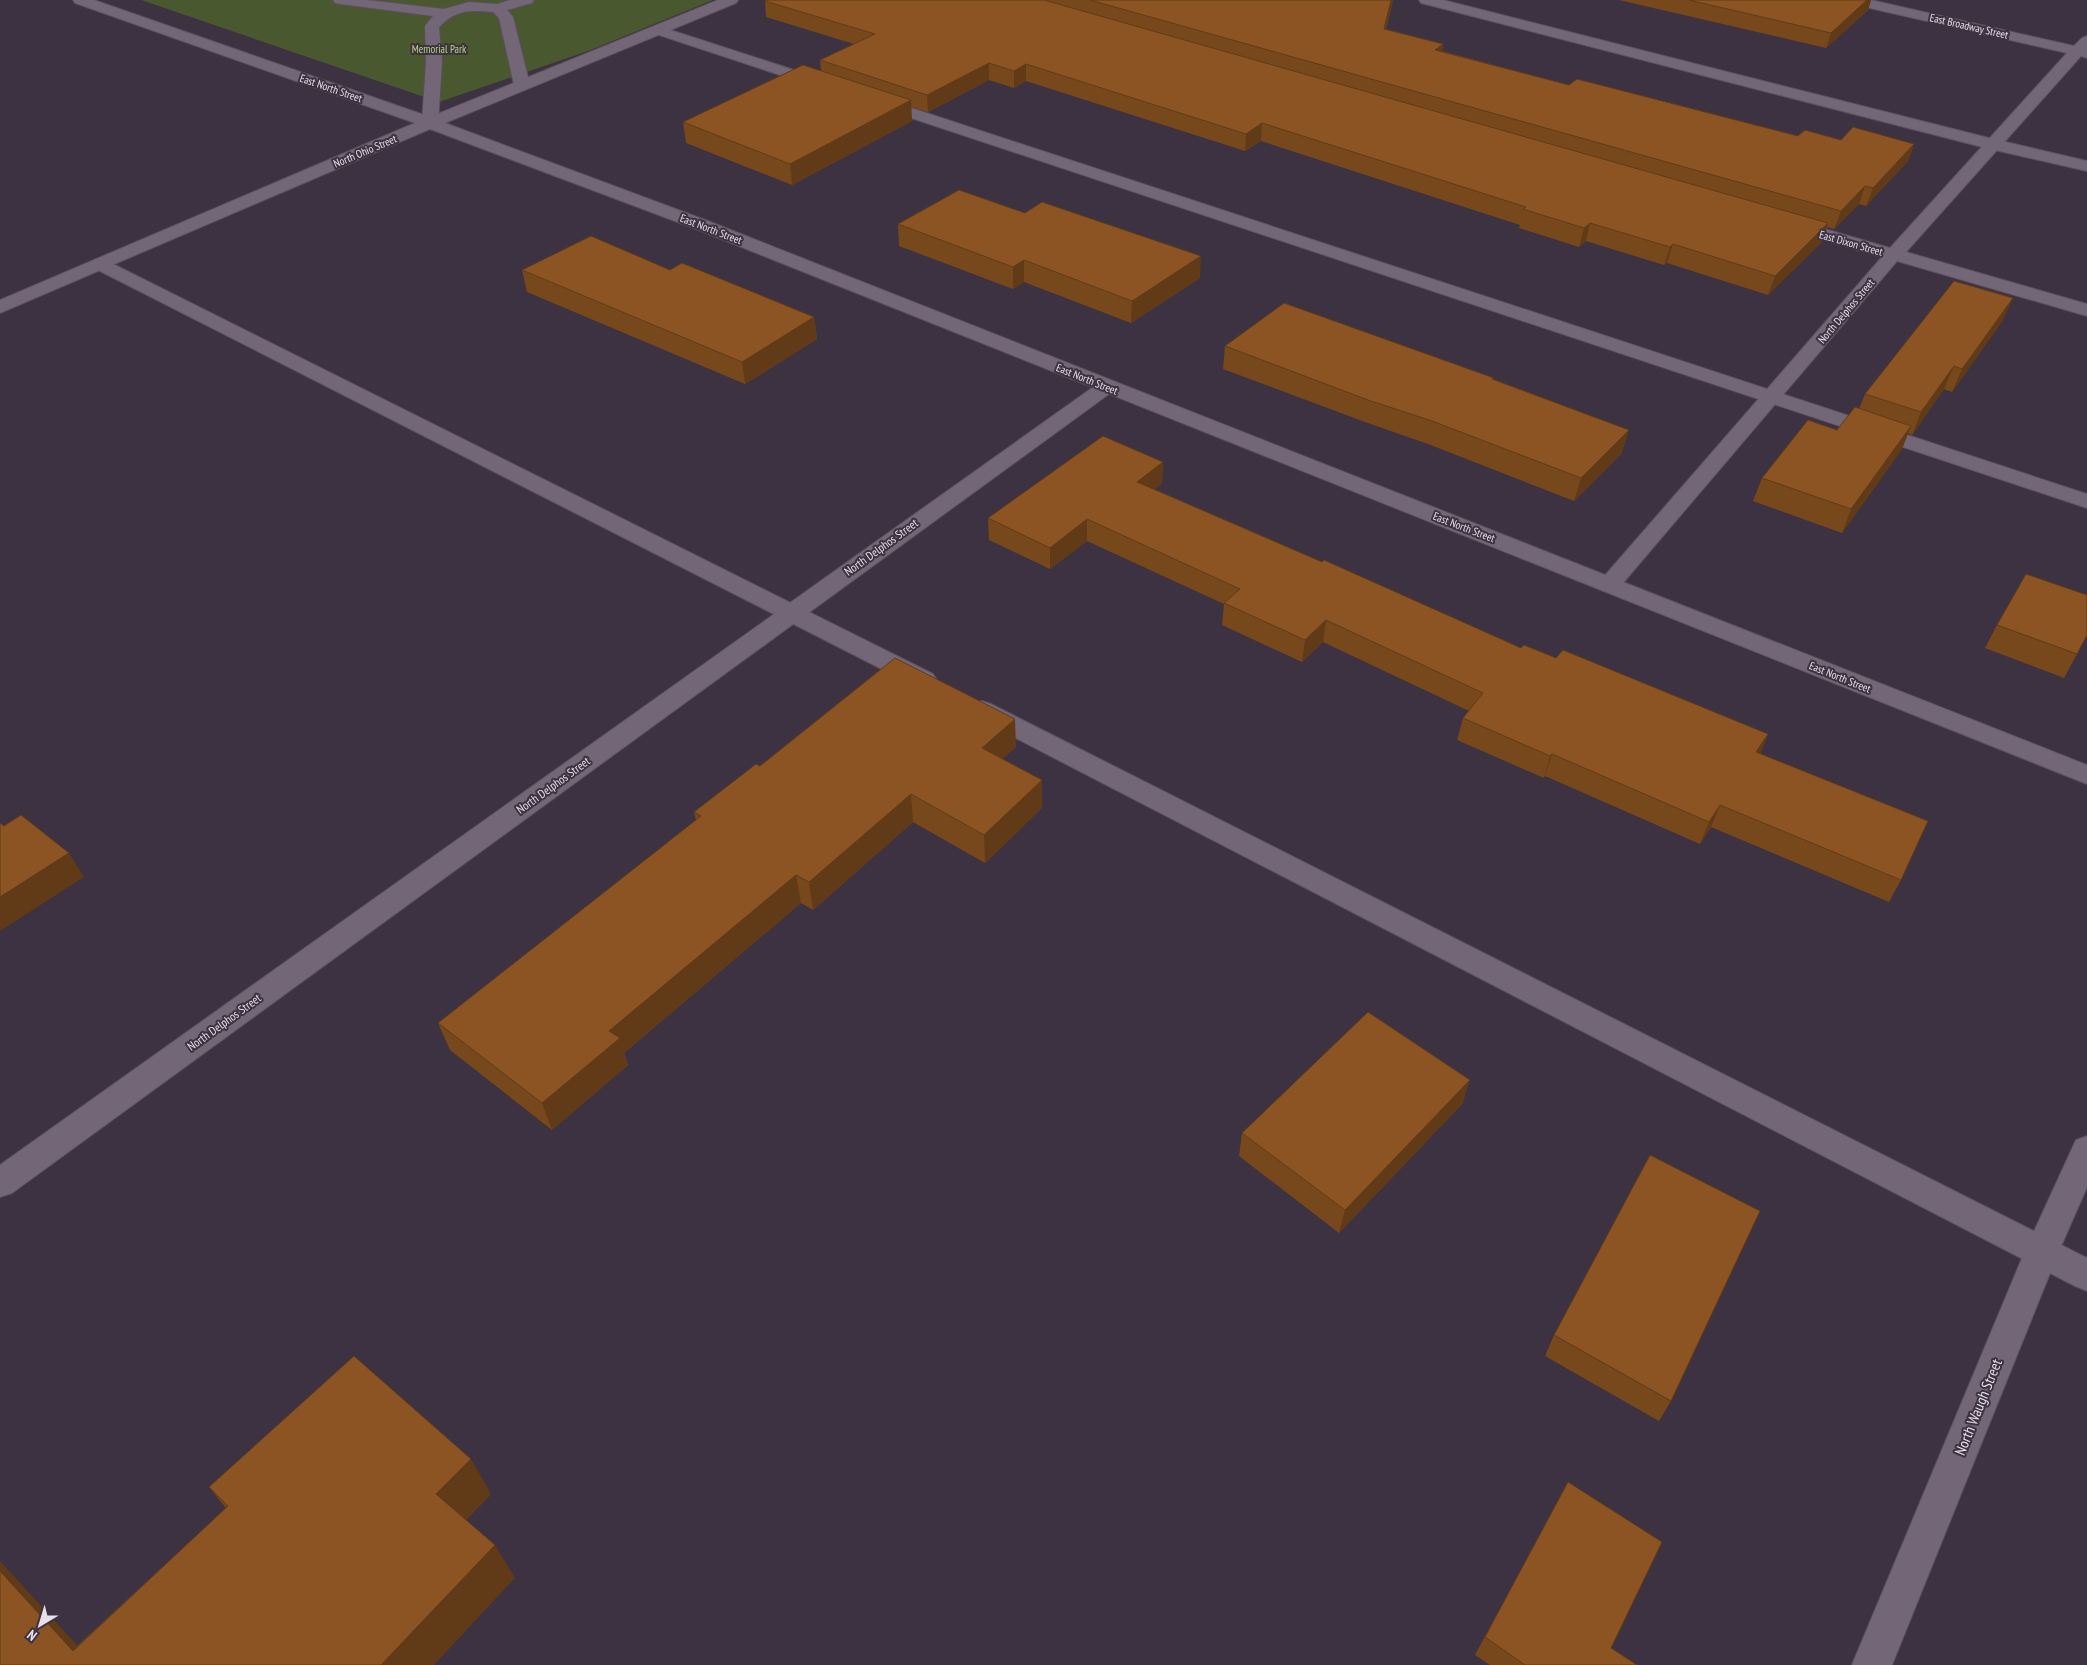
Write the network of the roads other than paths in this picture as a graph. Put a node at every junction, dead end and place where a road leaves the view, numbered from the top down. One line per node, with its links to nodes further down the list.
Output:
1 (80, 0): 15 (street, East North Street)
2 (340, 0): 9 (street)
3 (527, 0): 8 (street)
4 (731, 0): 10 (street, North Ohio Street)
5 (1426, 0): 16 (street)
6 (1852, 0): 11 (street, East Broadway Street)
7 (468, 3): 8 (street); 9 (street)
8 (497, 8): 12 (street)
9 (444, 13): 15 (street)
10 (658, 30): 12 (street, North Ohio Street); 13 (street)
11 (2084, 48): 16 (street, North Delphos Street)
12 (522, 85): 15 (street, North Ohio Street)
13 (837, 89)
14 (856, 95): 24 (street)
15 (430, 123): 20 (street, North Ohio Street); 23 (street, East North Street)
16 (1992, 144): 17 (street); 19 (street, North Delphos Street)
17 (2087, 166)
18 (1768, 219): 19 (street, East Dixon Street)
19 (1893, 255): 22 (street, East Dixon Street); 24 (street, North Delphos Street)
20 (101, 264): 21 (street, North Ohio Street); 27 (street)
21 (0, 307)
22 (2087, 310)
23 (1106, 387): 26 (street, East North Street); 27 (street, North Delphos Street)
24 (1773, 396): 25 (street); 26 (street, North Delphos Street)
25 (2087, 500)
26 (1609, 585): 28 (street, East North Street)
27 (791, 612): 30 (street, North Delphos Street); 31 (street)
28 (2087, 775)
29 (2087, 1150): 31 (street, North Waugh Street)
30 (0, 1183)
31 (2042, 1251): 32 (street); 33 (street, North Waugh Street)
32 (2087, 1275)
33 (1872, 1665)

